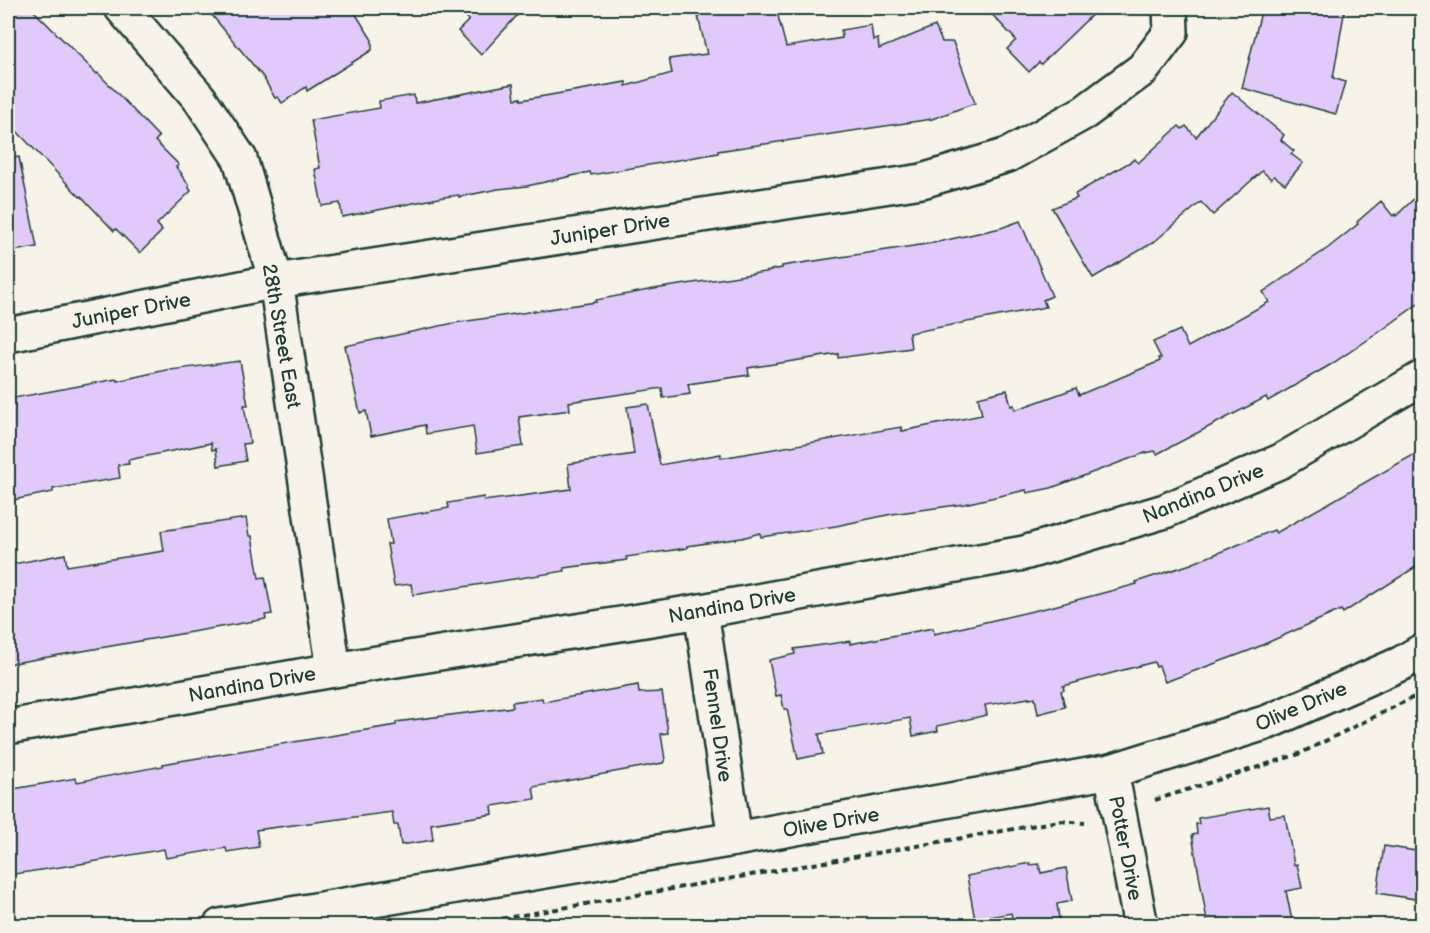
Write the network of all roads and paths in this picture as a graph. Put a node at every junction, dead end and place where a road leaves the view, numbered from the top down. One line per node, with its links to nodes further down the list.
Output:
1 (122, 8): 3 (street, 28th Street East)
2 (1171, 20): 3 (street, Juniper Drive)
3 (276, 281): 4 (street, Juniper Drive); 8 (street, 28th Street East)
4 (8, 334)
5 (1422, 378): 6 (street, Nandina Drive)
6 (701, 611): 8 (street, Nandina Drive); 14 (street, Fennel Drive)
7 (1422, 651): 11 (street, Olive Drive)
8 (334, 670): 10 (street, Nandina Drive)
9 (1422, 693): 12 (path)
10 (8, 727)
11 (1111, 771): 14 (street, Olive Drive); 17 (street, Potter Drive)
12 (1155, 800)
13 (1085, 823): 16 (path)
14 (735, 839): 15 (street, Olive Drive)
15 (220, 926)
16 (460, 926)
17 (1141, 926)

